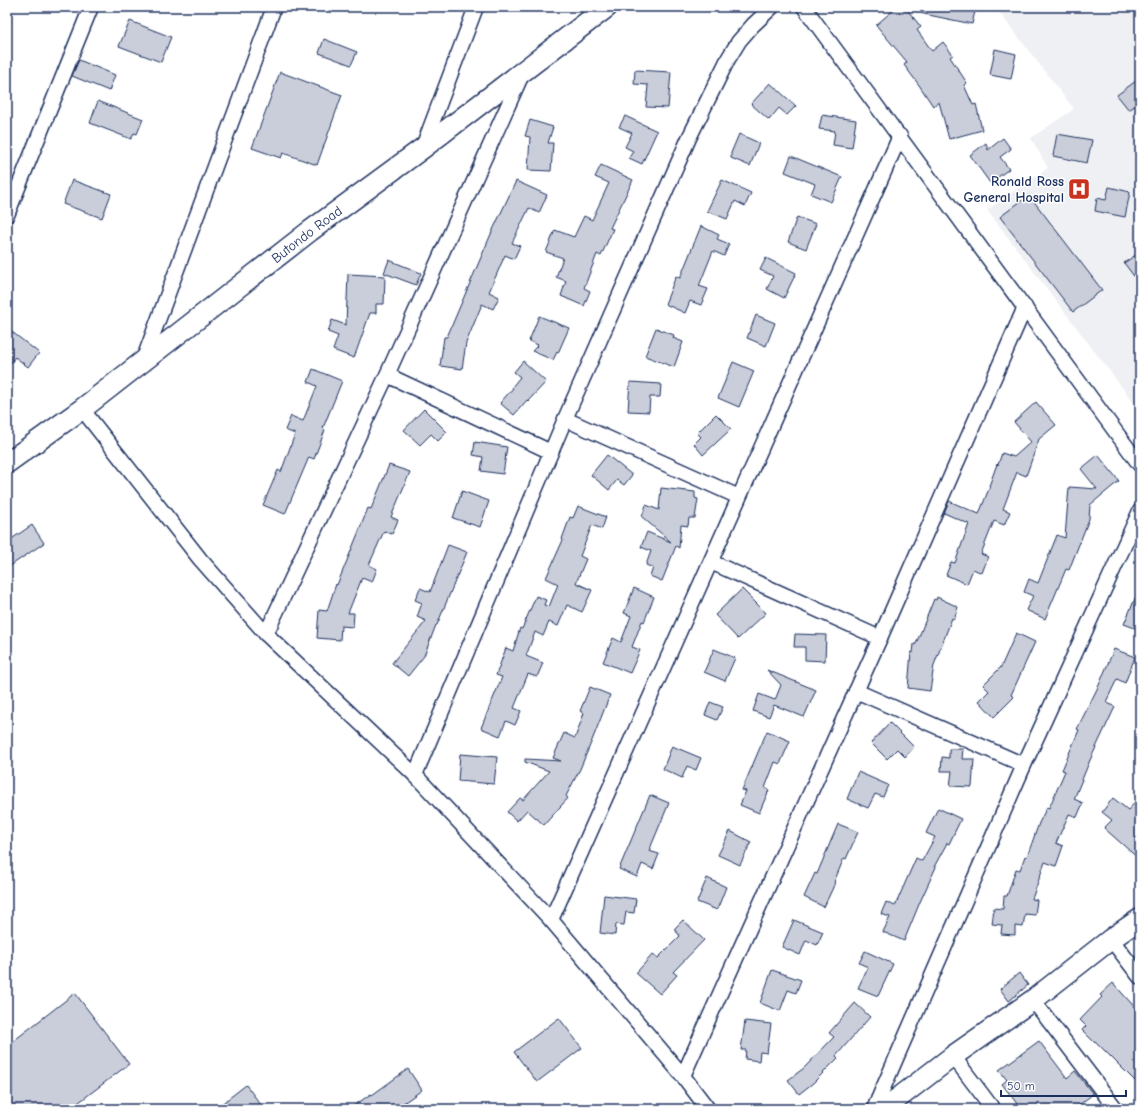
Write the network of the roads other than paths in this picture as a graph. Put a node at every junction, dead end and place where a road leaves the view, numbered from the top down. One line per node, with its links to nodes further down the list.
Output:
1 (91, 7): 10 (street)
2 (476, 7): 9 (street)
3 (607, 7): 7 (street, Butondo Road)
4 (772, 7): 15 (street)
5 (804, 7): 8 (street)
6 (269, 8): 12 (street)
7 (524, 70): 9 (street, Butondo Road); 13 (street)
8 (900, 136): 11 (street); 19 (street)
9 (423, 148): 12 (street, Butondo Road)
10 (7, 215)
11 (1025, 307): 18 (street); 23 (street)
12 (143, 362): 14 (street, Butondo Road)
13 (387, 375): 16 (street); 22 (street)
14 (82, 408): 17 (street, Butondo Road); 22 (street)
15 (565, 418): 16 (street); 19 (street)
16 (551, 452): 26 (street)
17 (7, 463)
18 (1140, 465)
19 (739, 497): 21 (street)
20 (1140, 511): 25 (street)
21 (711, 562): 23 (street); 28 (street)
22 (266, 634): 26 (street)
23 (880, 638): 24 (street)
24 (856, 691): 25 (street); 33 (street)
25 (1024, 766): 35 (street)
26 (415, 775): 28 (street)
27 (1140, 919): 29 (street)
28 (551, 920): 33 (street)
29 (1111, 939): 30 (street); 31 (street)
30 (1140, 977)
31 (1033, 1000): 32 (street); 38 (street)
32 (953, 1056): 36 (street); 37 (street)
33 (683, 1076): 34 (street)
34 (708, 1109)
35 (874, 1109)
36 (884, 1109)
37 (993, 1109)
38 (1116, 1109)

